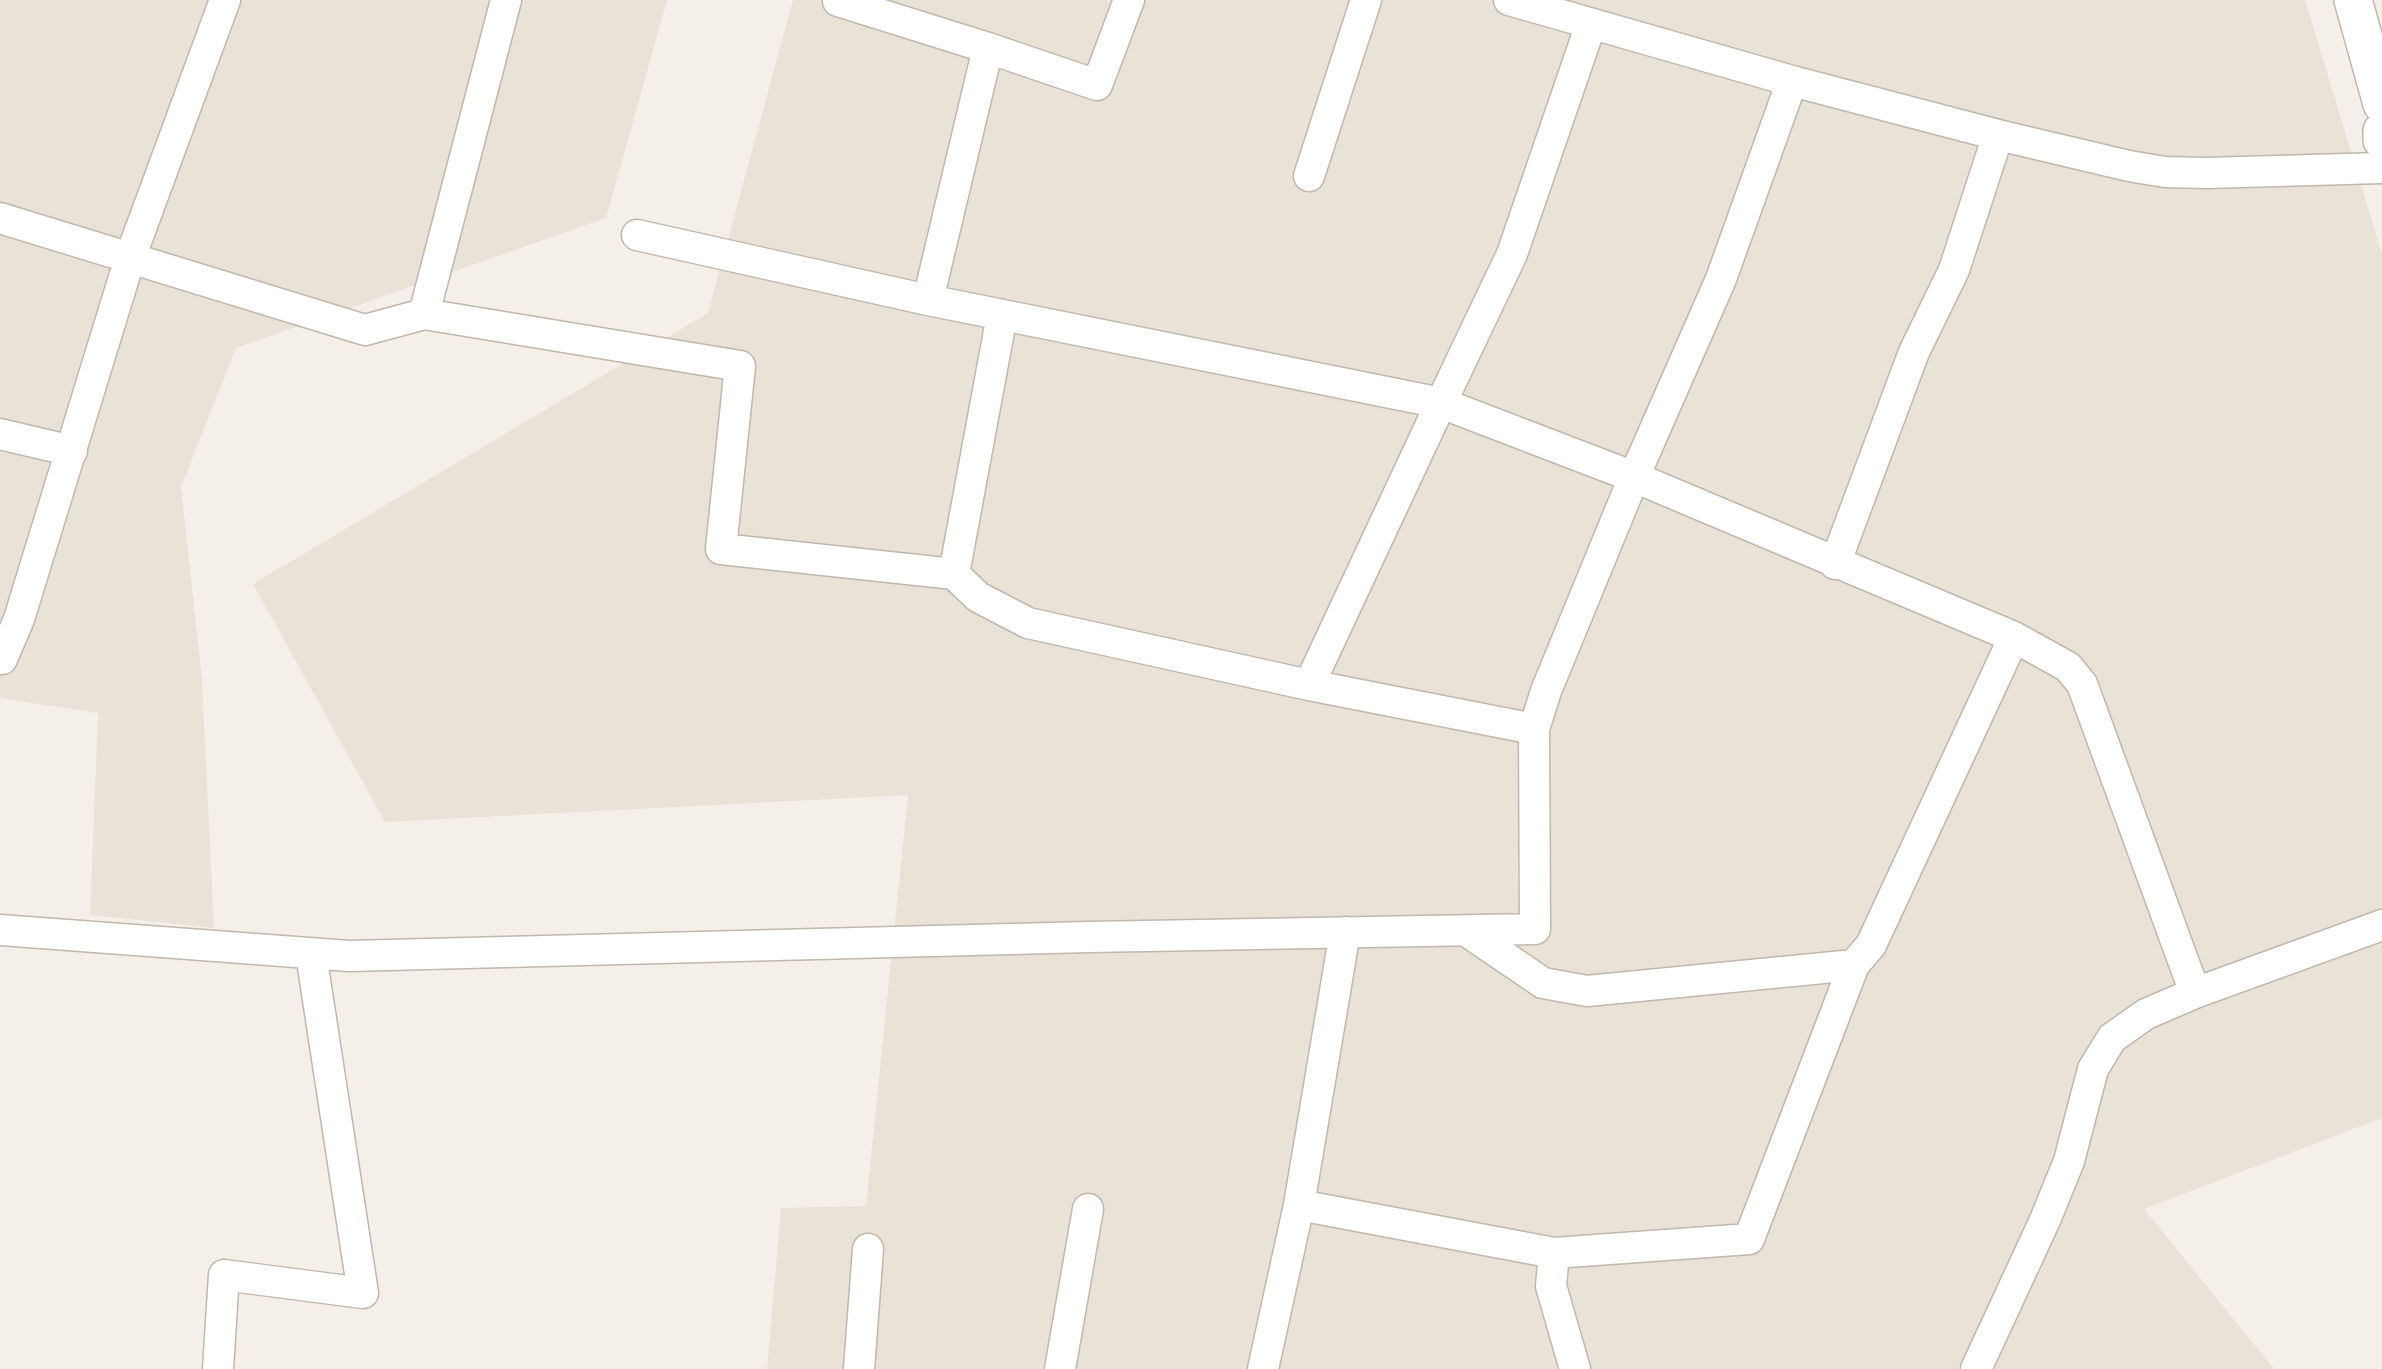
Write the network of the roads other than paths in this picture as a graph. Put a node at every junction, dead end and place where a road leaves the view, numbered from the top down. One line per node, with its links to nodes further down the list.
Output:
1 (225, 0): 19 (street)
2 (506, 0): 21 (street)
3 (1129, 0): 9 (street)
4 (1366, 0): 16 (street)
5 (1509, 0): 8 (street)
6 (2353, 0): 11 (street)
7 (838, 1): 9 (street)
8 (1591, 24): 10 (street); 23 (street)
9 (988, 48): 20 (street)
10 (1792, 81): 13 (street); 26 (street)
11 (2382, 104)
12 (2382, 131): 14 (street)
13 (1998, 135): 15 (street); 27 (street)
14 (2382, 140)
15 (2382, 168)
16 (1309, 176)
17 (0, 218): 19 (street)
18 (637, 235): 20 (street)
19 (130, 258): 21 (street); 25 (street)
20 (928, 300): 22 (street)
21 (424, 314): 28 (street)
22 (1002, 315): 23 (street); 28 (street)
23 (1441, 403): 26 (street); 31 (street)
24 (0, 434): 25 (street)
25 (72, 451): 30 (street)
26 (1634, 477): 27 (street); 32 (street)
27 (1835, 564): 29 (street)
28 (954, 575): 31 (street)
29 (2014, 637): 38 (street); 39 (street)
30 (0, 659)
31 (1309, 685): 32 (street)
32 (1534, 729): 35 (street)
33 (2382, 925): 39 (street)
34 (0, 930): 37 (street)
35 (1465, 930): 36 (street); 38 (street)
36 (1345, 932): 37 (street); 40 (street)
37 (311, 954): 44 (street)
38 (1854, 965): 43 (street)
39 (2194, 993): 49 (street)
40 (1299, 1205): 43 (street); 47 (street)
41 (1088, 1209): 46 (street)
42 (868, 1249): 45 (street)
43 (1554, 1253): 48 (street)
44 (218, 1369)
45 (859, 1369)
46 (1060, 1369)
47 (1263, 1369)
48 (1575, 1369)
49 (1976, 1369)

